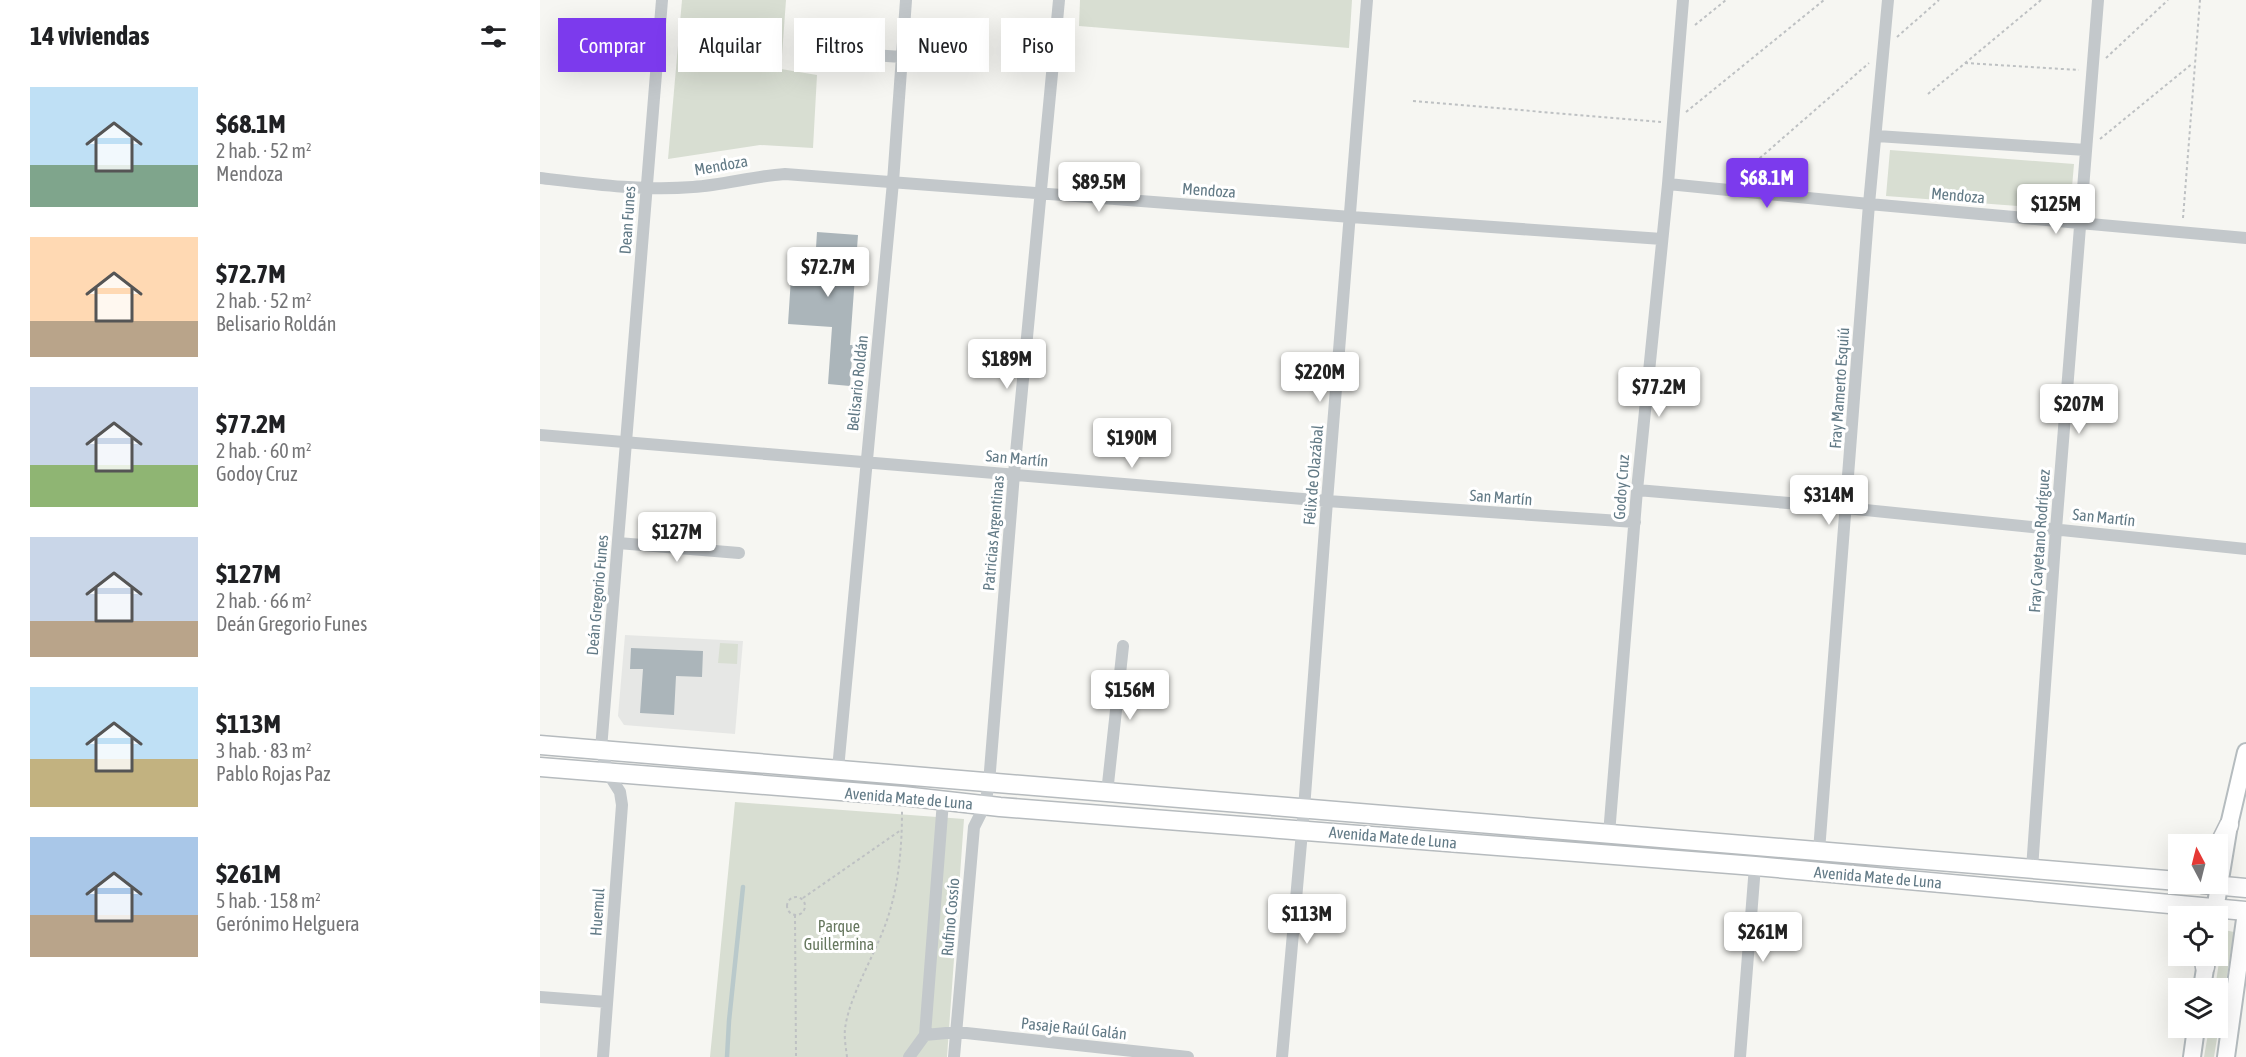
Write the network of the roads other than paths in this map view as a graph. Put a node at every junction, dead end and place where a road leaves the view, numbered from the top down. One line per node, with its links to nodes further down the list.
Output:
1 (662, 0): 15 (street, Dean Funes)
2 (906, 0): 8 (street, Belisario Roldán)
3 (1059, 0): 16 (street, Patricias Argentinas)
4 (1368, 0): 18 (street, Félix de Olazábal)
5 (1683, 0): 14 (street, Godoy Cruz)
6 (1888, 0): 10 (street, Fray Mamerto Esquiú)
7 (2098, 0): 11 (street, Fray Cayetano Rodríguez)
8 (905, 18)
9 (901, 72): 13 (street, Belisario Roldán)
10 (1877, 136): 11 (street); 17 (street, Fray Mamerto Esquiú)
11 (2086, 150): 19 (street, Fray Cayetano Rodríguez)
12 (540, 178): 15 (street, Mendoza)
13 (893, 182): 15 (street, Mendoza); 16 (street, Mendoza); 24 (street, Belisario Roldán)
14 (1668, 184): 17 (street, Mendoza); 20 (street, Godoy Cruz)
15 (646, 189): 23 (street, Dean Funes)
16 (1042, 193): 18 (street, Mendoza); 25 (street, Patricias Argentinas)
17 (1869, 204): 19 (street, Mendoza); 28 (street, Fray Mamerto Esquiú)
18 (1351, 217): 20 (street, Mendoza); 27 (street, Félix de Olazábal)
19 (2081, 222): 21 (street, Mendoza); 30 (street, Fray Cayetano Rodríguez)
20 (1662, 238): 26 (street, Godoy Cruz)
21 (2246, 238)
22 (540, 435): 23 (street, San Martín)
23 (627, 443): 24 (street, San Martín); 31 (street, Deán Gregorio Funes)
24 (866, 462): 25 (street, San Martín); 39 (street, Belisario Roldán)
25 (1014, 474): 27 (street, San Martín); 41 (street, Patricias Argentinas)
26 (1637, 490): 28 (street, San Martín); 29 (street, Godoy Cruz)
27 (1327, 501): 29 (street, San Martín); 45 (street, Félix de Olazábal)
28 (1846, 508): 30 (street, San Martín); 51 (street, Fray Mamerto Esquiú)
29 (1635, 522): 48 (street, Godoy Cruz)
30 (2056, 529): 32 (street, San Martín); 53 (street, Fray Cayetano Rodríguez)
31 (618, 543): 33 (street); 36 (street, Deán Gregorio Funes)
32 (2246, 549)
33 (739, 552)
34 (1123, 646): 42 (street)
35 (540, 745): 36 (main road, Avenida Mate de Luna)
36 (601, 749): 39 (main road, Avenida Mate de Luna); 40 (street)
37 (2246, 752): 46 (main road)
38 (540, 767): 40 (main road, Avenida Mate de Luna)
39 (838, 769): 41 (main road, Avenida Mate de Luna)
40 (608, 773): 43 (main road, Avenida Mate de Luna); 66 (street, Huemul)
41 (989, 783): 42 (main road, Avenida Mate de Luna); 44 (street, Rufino Cossío)
42 (1107, 793): 45 (main road, Avenida Mate de Luna)
43 (943, 801): 44 (main road, Avenida Mate de Luna); 68 (street)
44 (985, 805): 47 (main road, Avenida Mate de Luna); 67 (street, Rufino Cossío)
45 (1304, 809): 47 (street, Félix de Olazábal); 48 (main road, Avenida Mate de Luna)
46 (2229, 825): 49 (main road); 50 (main road)
47 (1302, 830): 52 (main road, Avenida Mate de Luna); 74 (street, Félix de Olazábal)
48 (1609, 834): 51 (main road, Avenida Mate de Luna)
49 (2224, 834)
50 (2226, 834)
51 (1819, 851): 53 (main road, Avenida Mate de Luna)
52 (1755, 866): 59 (main road, Avenida Mate de Luna); 75 (street)
53 (2032, 869): 55 (main road, Avenida Mate de Luna)
54 (2168, 874): 55 (main road)
55 (2148, 878): 56 (main road, Avenida Mate de Luna)
56 (2168, 880)
57 (2228, 886): 58 (main road)
58 (2246, 888)
59 (2150, 901): 60 (main road, Avenida Mate de Luna); 61 (main road)
60 (2179, 906)
61 (2168, 907)
62 (2228, 912): 63 (main road, Avenida Mate de Luna)
63 (2246, 912): 64 (main road)
64 (2243, 952): 77 (main road)
65 (540, 997): 66 (street)
66 (607, 1002): 70 (street, Huemul)
67 (957, 1032): 68 (street, Pasaje Raúl Galán); 72 (street, Rufino Cossío); 73 (street, Pasaje Raúl Galán)
68 (925, 1035): 71 (street)
69 (2195, 1038): 76 (main road)
70 (603, 1057)
71 (909, 1057)
72 (954, 1057)
73 (1188, 1057)
74 (1282, 1057)
75 (1740, 1057)
76 (2192, 1057)
77 (2226, 1057)

